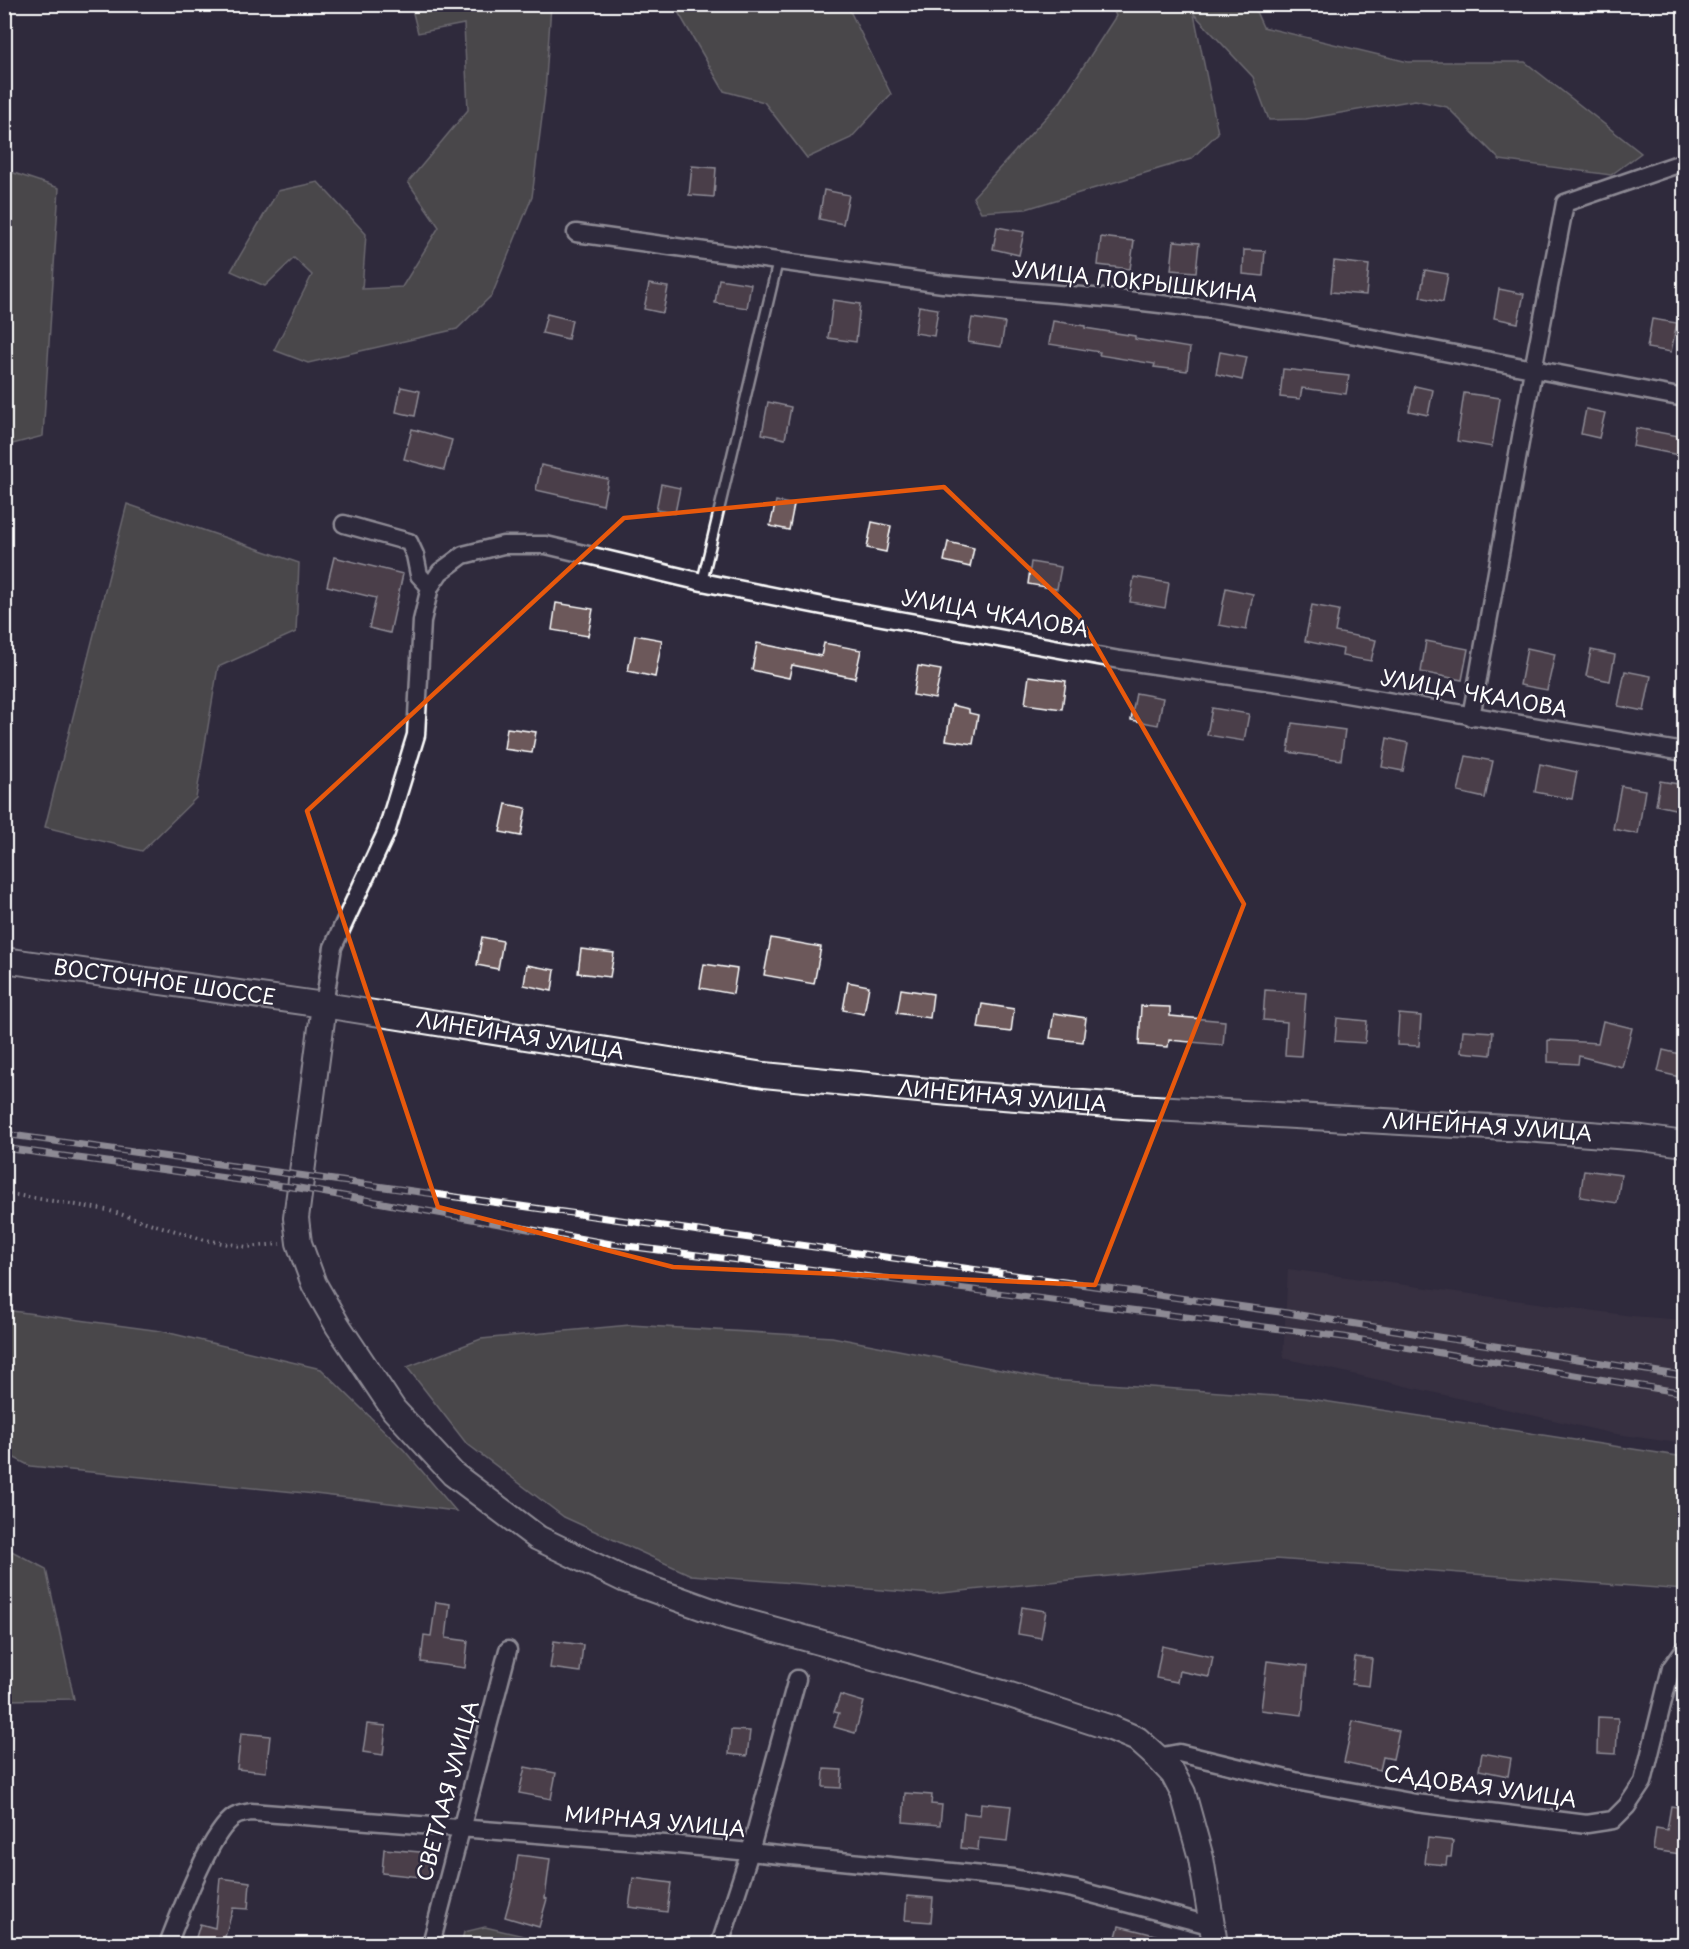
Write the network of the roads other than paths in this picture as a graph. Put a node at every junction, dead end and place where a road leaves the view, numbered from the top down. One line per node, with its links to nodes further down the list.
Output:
1 (1684, 105): 2 (lane)
2 (1684, 115)
3 (1684, 162): 6 (street)
4 (576, 233): 5 (street, УЛИЦА ПОКРЫШКИНА)
5 (778, 261): 6 (street, УЛИЦА ПОКРЫШКИНА); 9 (lane)
6 (1533, 370): 7 (street, УЛИЦА ПОКРЫШКИНА); 11 (street)
7 (1684, 398)
8 (344, 524): 10 (street)
9 (702, 582): 10 (street, УЛИЦА ЧКАЛОВА); 11 (street, УЛИЦА ЧКАЛОВА)
10 (430, 587): 14 (street)
11 (1472, 717): 12 (street, УЛИЦА ЧКАЛОВА)
12 (1684, 752)
13 (4, 960): 14 (main road, ВОСТОЧНОЕ ШОССЕ)
14 (324, 1005): 15 (main road, ЛИНЕЙНАЯ УЛИЦА); 19 (main road)
15 (1684, 1144)
16 (508, 1650): 20 (street, СВЕТЛАЯ УЛИЦА)
17 (1684, 1650): 19 (street, САДОВАЯ УЛИЦА)
18 (797, 1679): 21 (street)
19 (1157, 1757): 22 (main road)
20 (460, 1828): 21 (street, МИРНАЯ УЛИЦА); 23 (street, МИРНАЯ УЛИЦА); 24 (street, СВЕТЛАЯ УЛИЦА)
21 (750, 1852): 22 (street, МИРНАЯ УЛИЦА); 25 (street)
22 (1214, 1935)
23 (168, 1944)
24 (431, 1944)
25 (720, 1944)

